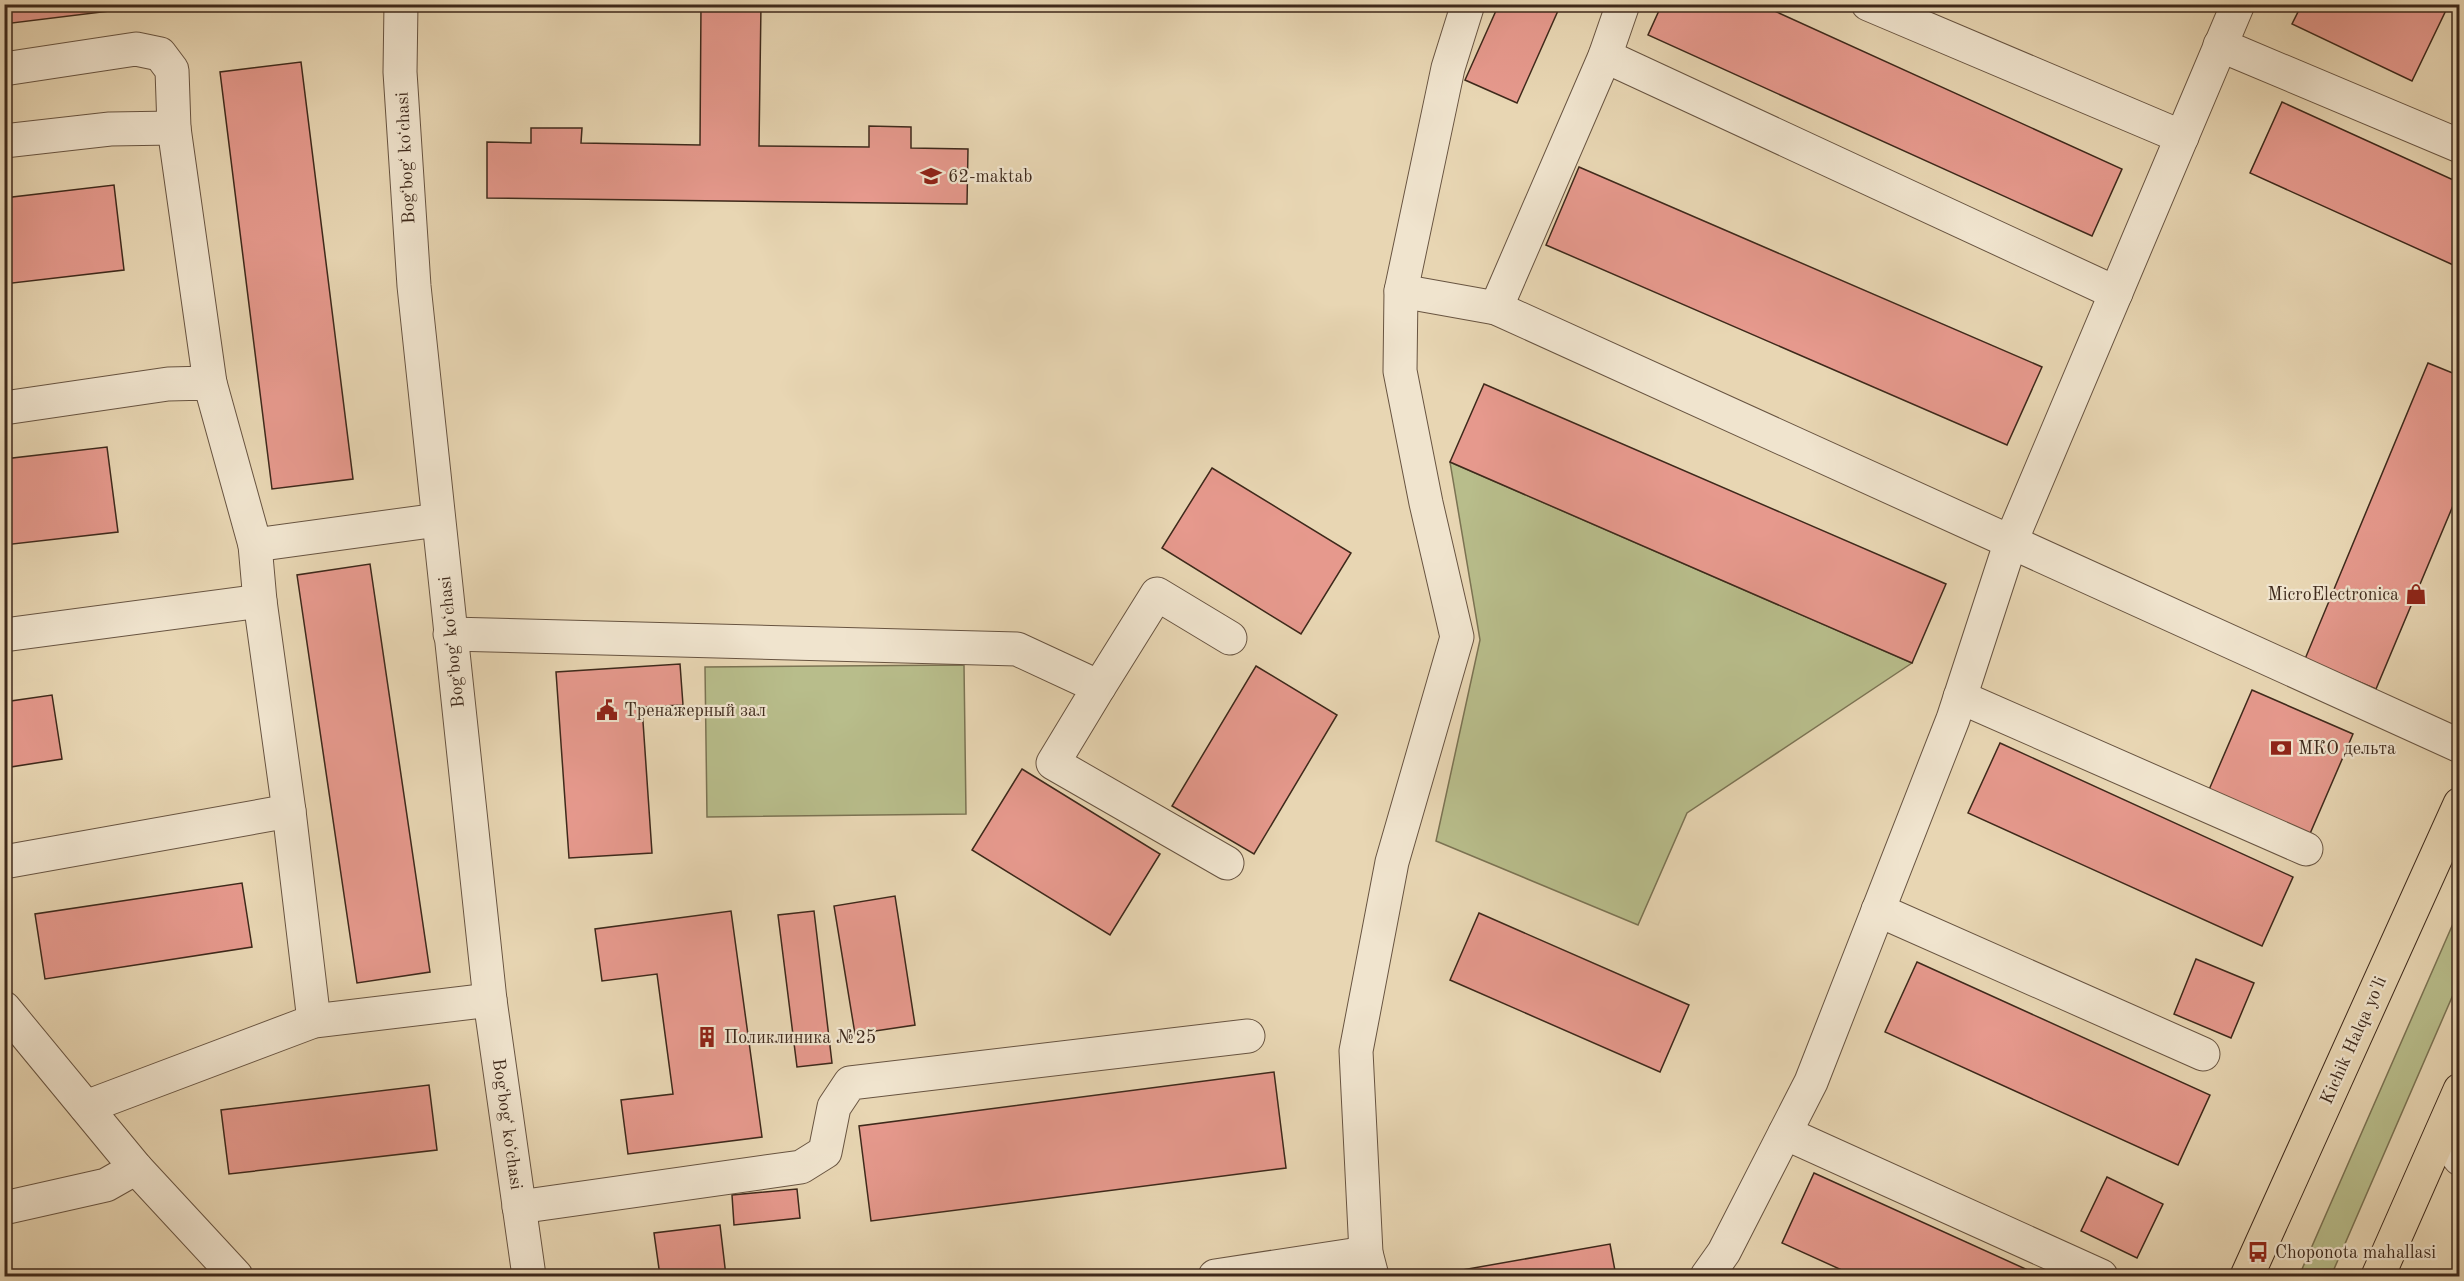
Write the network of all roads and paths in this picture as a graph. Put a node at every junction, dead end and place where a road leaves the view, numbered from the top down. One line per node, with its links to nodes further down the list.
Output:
1 (401, 4): 18 (street, Bogʻbogʻ koʻchasi)
2 (1468, 4): 13 (street)
3 (1623, 4): 7 (street)
4 (1868, 4): 10 (street)
5 (2238, 4): 6 (street)
6 (2220, 45): 10 (street); 12 (street)
7 (1605, 56): 14 (street); 15 (street)
8 (4, 69): 9 (street)
9 (174, 128): 11 (street); 16 (street)
10 (2182, 137): 14 (street)
11 (4, 141)
12 (2460, 146)
13 (1401, 291): 15 (street); 46 (street)
14 (2116, 292): 19 (street)
15 (1496, 308): 19 (street)
16 (210, 383): 17 (street); 20 (street)
17 (4, 408)
18 (438, 520): 20 (street); 22 (street, Bogʻbogʻ koʻchasi)
19 (2011, 541): 26 (street); 27 (street)
20 (255, 545): 21 (street)
21 (260, 601): 23 (street); 29 (street)
22 (450, 634): 25 (street); 34 (street, Bogʻbogʻ koʻchasi)
23 (4, 635)
24 (1230, 638): 25 (street)
25 (1099, 687): 32 (street)
26 (1960, 697): 30 (street); 33 (street)
27 (2460, 746)
28 (2460, 804): 52 (highway, Kichik Halqa yo'li)
29 (289, 811): 31 (street); 36 (street)
30 (2306, 849)
31 (4, 862)
32 (1227, 863)
33 (1878, 910): 38 (street); 41 (street)
34 (490, 1000): 36 (street); 44 (street, Bogʻbogʻ koʻchasi)
35 (4, 1008): 40 (street)
36 (314, 1021): 40 (street)
37 (1248, 1036): 44 (street)
38 (2203, 1054)
39 (2460, 1090): 42 (highway)
40 (86, 1107): 43 (street)
41 (1785, 1133): 50 (street); 51 (street)
42 (2450, 1146): 53 (highway)
43 (136, 1168): 45 (street); 47 (street)
44 (519, 1207): 48 (street, Bogʻbogʻ koʻchasi)
45 (4, 1208)
46 (1369, 1265): 49 (street)
47 (227, 1273)
48 (529, 1276)
49 (1215, 1276)
50 (1707, 1276)
51 (2101, 1276)
52 (2247, 1276)
53 (2378, 1276)

